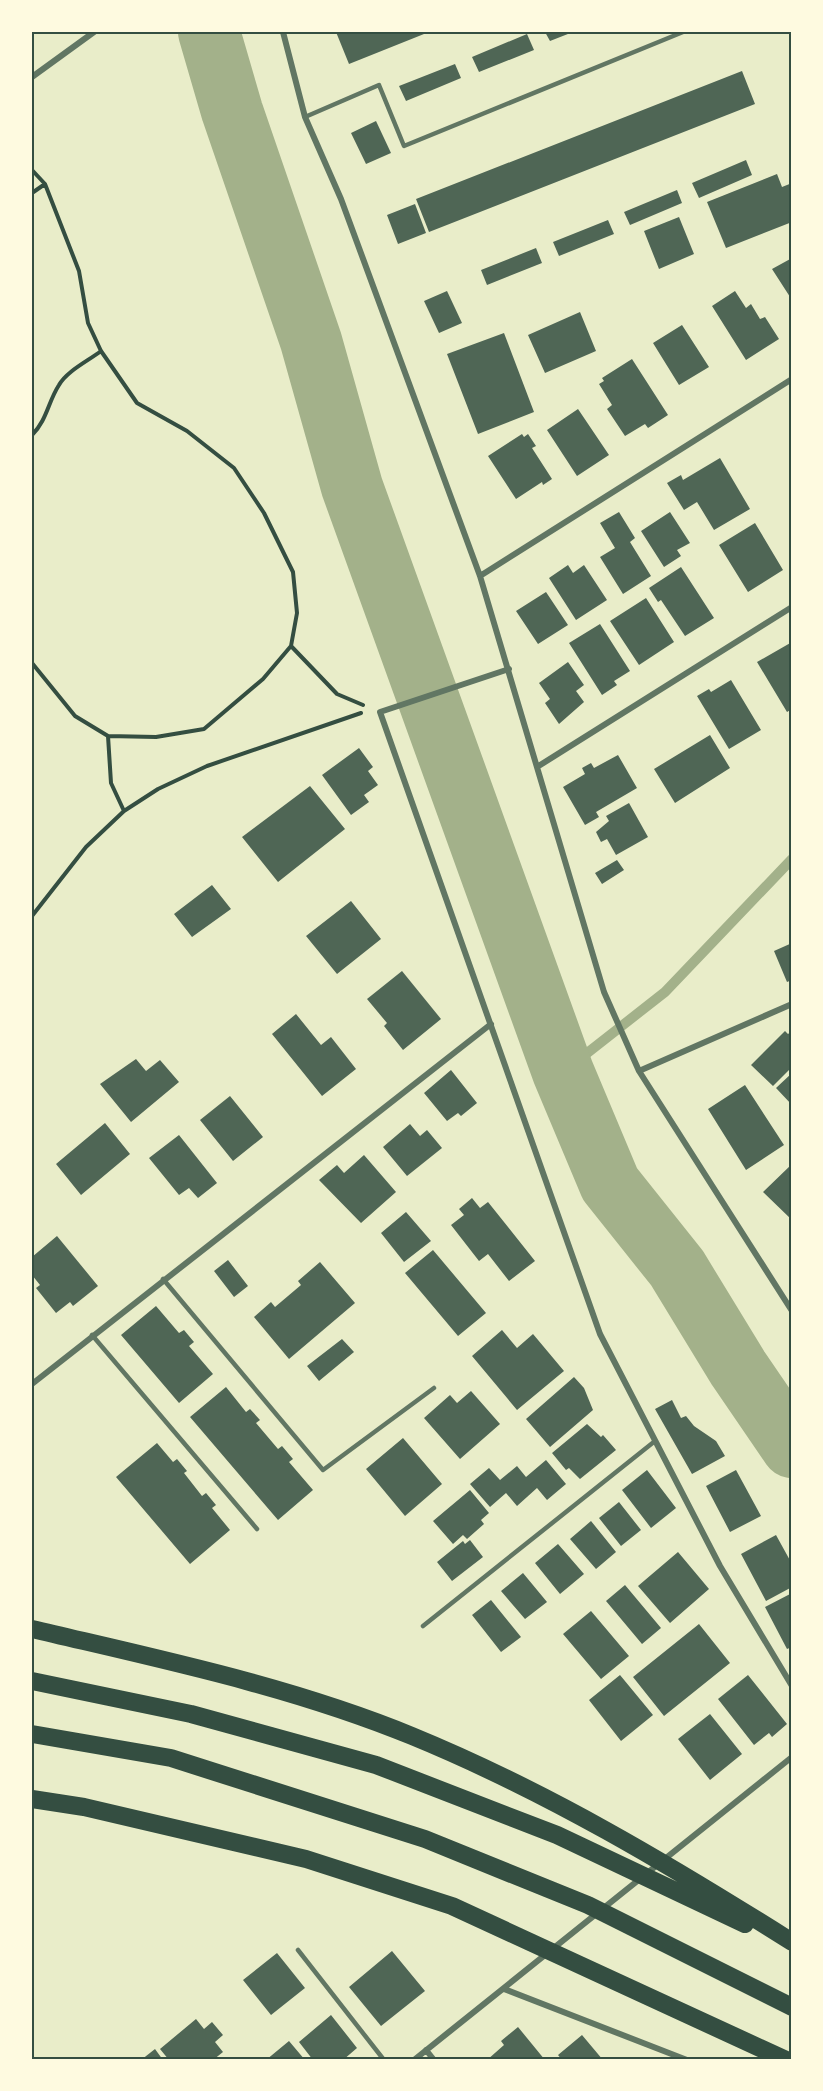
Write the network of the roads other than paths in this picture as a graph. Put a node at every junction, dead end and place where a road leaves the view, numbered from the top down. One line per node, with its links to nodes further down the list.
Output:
1 (94, 32): 4 (street)
2 (283, 32): 5 (street)
3 (683, 32): 5 (lane)
4 (32, 77)
5 (305, 117): 7 (street)
6 (792, 379): 7 (street)
7 (480, 576): 9 (street)
8 (792, 607): 10 (street)
9 (509, 669): 10 (street); 12 (street)
10 (537, 767): 13 (street)
11 (792, 1004): 13 (street)
12 (491, 1024): 14 (street); 19 (street)
13 (639, 1071): 15 (street)
14 (163, 1279): 16 (street); 18 (lane)
15 (792, 1311)
16 (92, 1335): 17 (street); 20 (lane)
17 (32, 1384)
18 (434, 1388)
19 (655, 1441): 21 (lane); 24 (street)
20 (257, 1529)
21 (423, 1626)
22 (32, 1629): 28 (highway)
23 (32, 1681): 28 (highway)
24 (792, 1686)
25 (32, 1734): 31 (highway)
26 (792, 1757): 30 (street)
27 (32, 1799): 37 (highway)
28 (792, 1944)
29 (298, 1950): 33 (lane)
30 (504, 1989): 32 (street); 36 (street)
31 (792, 2007)
32 (426, 2050): 34 (street); 35 (street)
33 (384, 2060)
34 (414, 2060)
35 (434, 2060)
36 (687, 2060)
37 (786, 2060)

